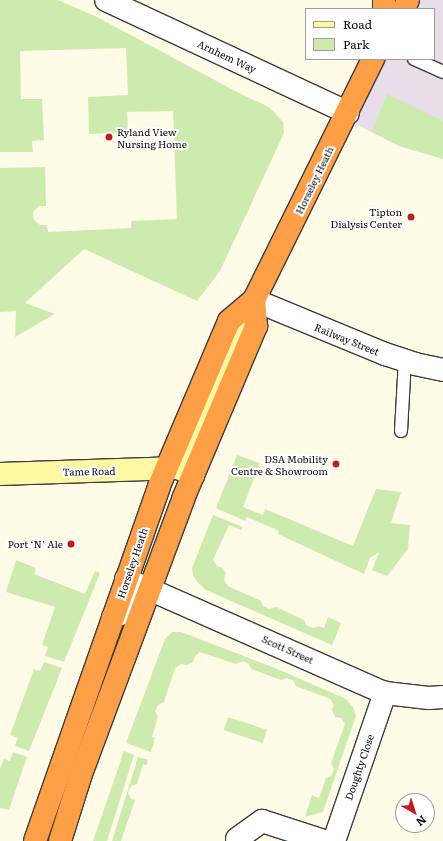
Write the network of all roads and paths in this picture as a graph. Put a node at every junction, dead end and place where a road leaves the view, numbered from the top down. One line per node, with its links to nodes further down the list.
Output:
1 (106, 0): 5 (street, Arnhem Way)
2 (373, 60): 5 (highway, Horseley Heath)
3 (416, 60): 4 (lane)
4 (443, 72)
5 (348, 113): 6 (highway, Horseley Heath)
6 (254, 300): 7 (street, Railway Street); 10 (highway, Horseley Heath); 10 (highway, Horseley Heath)
7 (405, 360): 8 (street, Railway Street); 9 (lane)
8 (443, 370)
9 (401, 431)
10 (179, 470): 11 (main road, Tame Road); 12 (highway, Horseley Heath)
11 (0, 474)
12 (138, 584): 13 (street, Scott Street); 16 (highway, Horseley Heath); 17 (highway, Horseley Heath)
13 (385, 693): 14 (street, Scott Street); 19 (street, Doughty Close)
14 (443, 697)
15 (237, 840): 18 (street)
16 (36, 841)
17 (60, 841)
18 (324, 841)
19 (334, 841)

